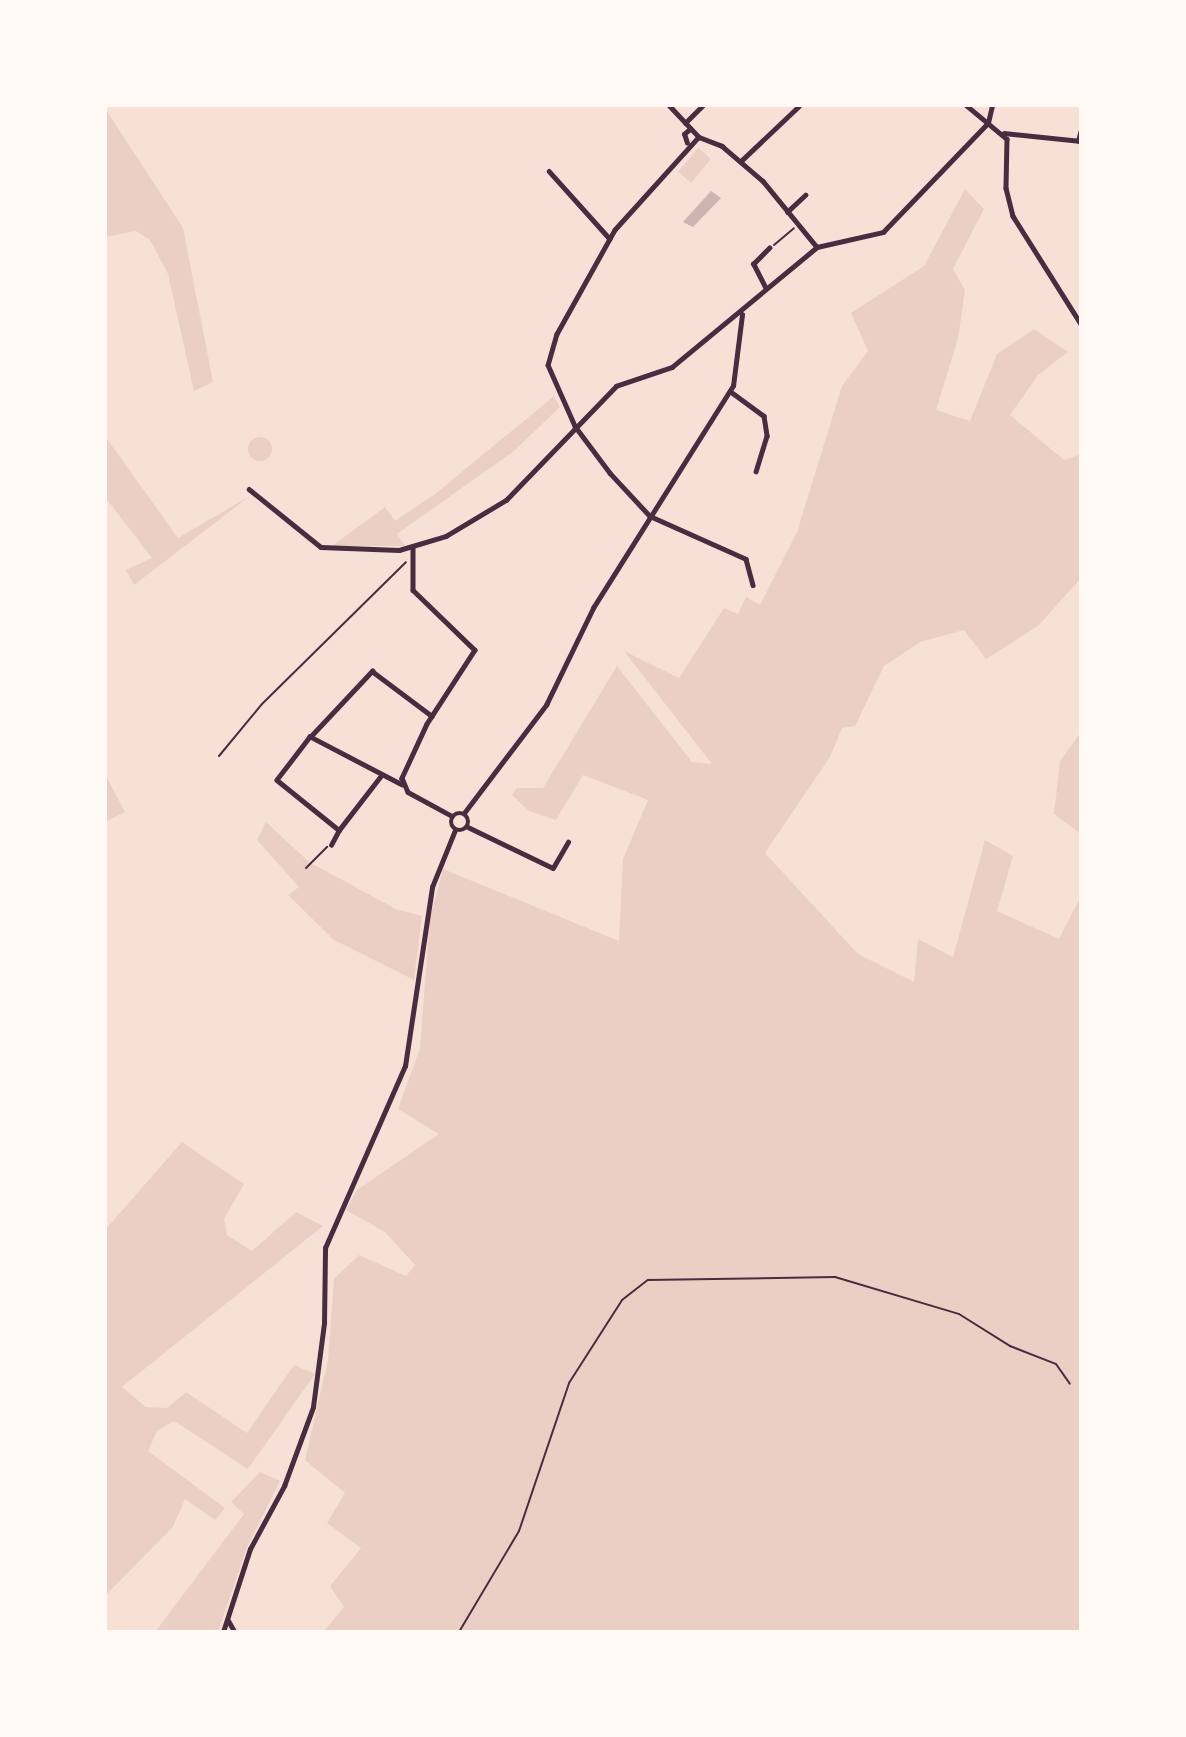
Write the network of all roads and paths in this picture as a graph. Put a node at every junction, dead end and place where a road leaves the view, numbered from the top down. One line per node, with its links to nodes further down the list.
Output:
1 (669, 105): 6 (street)
2 (703, 105): 6 (street)
3 (967, 105): 7 (street)
4 (992, 105): 7 (street)
5 (798, 107): 14 (street)
6 (685, 123): 8 (street)
7 (988, 123): 10 (street); 20 (street)
8 (691, 129): 11 (street); 13 (street)
9 (1081, 130): 12 (street)
10 (1004, 133): 12 (street); 24 (street)
11 (699, 137): 13 (street); 14 (street)
12 (1079, 141)
13 (687, 143): 19 (street)
14 (741, 161): 17 (street)
15 (549, 171): 19 (street)
16 (805, 195): 17 (street)
17 (787, 212): 18 (street)
18 (797, 225): 20 (street); 21 (path)
19 (610, 239): 26 (street)
20 (817, 247): 22 (street)
21 (769, 248): 22 (street)
22 (766, 289): 23 (street)
23 (742, 315): 25 (street); 26 (street)
24 (1081, 324)
25 (730, 391): 27 (street); 29 (street)
26 (575, 425): 29 (street); 30 (street)
27 (756, 471)
28 (249, 489): 30 (street)
29 (650, 516): 31 (street); 37 (street)
30 (413, 548): 32 (street); 34 (path)
31 (753, 585)
32 (432, 716): 33 (street); 36 (street)
33 (310, 737): 35 (street); 40 (street)
34 (219, 756)
35 (380, 777): 36 (street); 40 (street)
36 (402, 785): 38 (street)
37 (464, 813): 38 (street); 39 (street)
38 (452, 816): 41 (street)
39 (468, 827): 41 (street); 42 (street)
40 (338, 830): 43 (street)
41 (456, 830): 46 (street)
42 (568, 842)
43 (331, 845): 44 (path)
44 (306, 868)
45 (1070, 1384): 49 (path)
46 (227, 1619): 47 (street); 48 (street)
47 (223, 1632)
48 (234, 1632)
49 (459, 1632)

